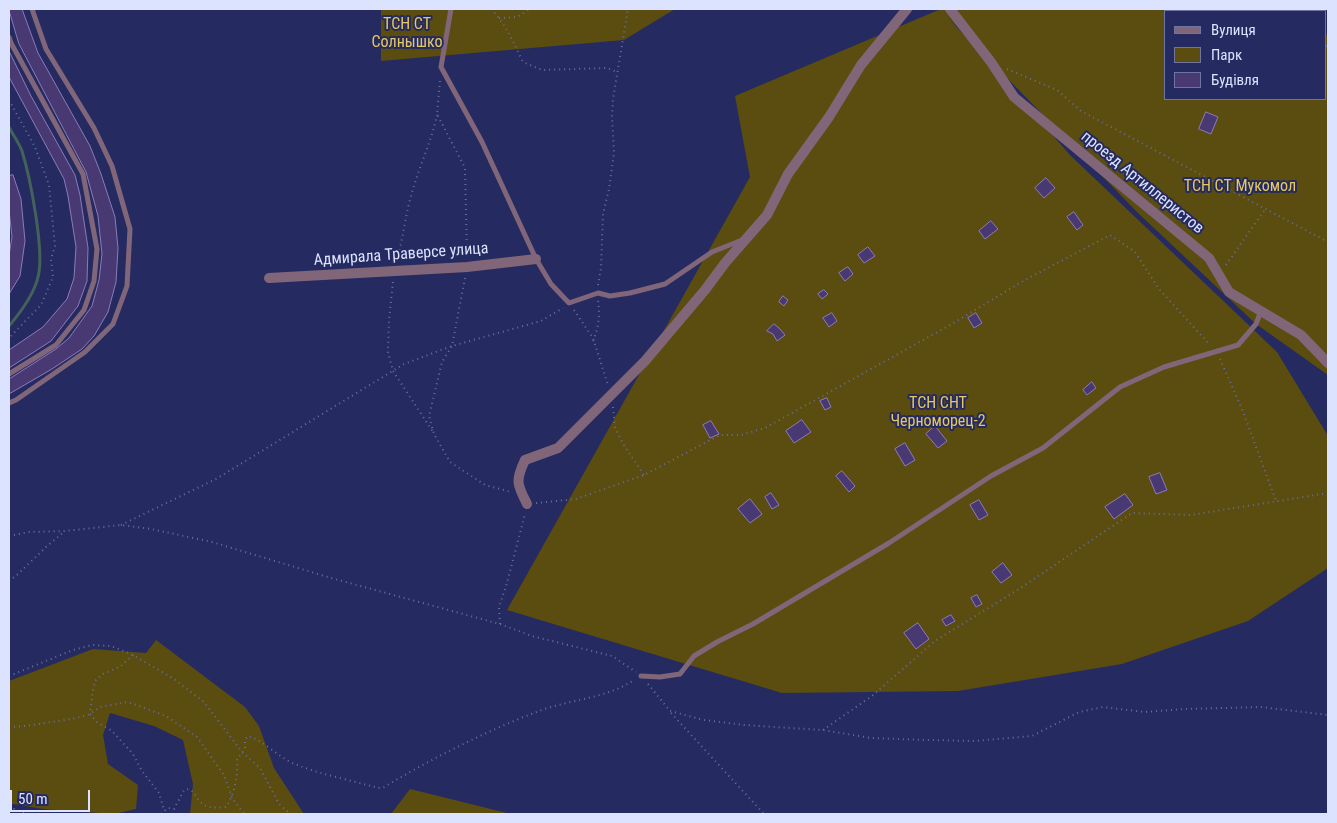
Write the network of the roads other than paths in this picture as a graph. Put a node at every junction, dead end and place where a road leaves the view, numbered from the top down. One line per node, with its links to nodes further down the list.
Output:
1 (32, 9): 12 (lane)
2 (451, 9): 7 (lane)
3 (907, 9): 6 (street)
4 (950, 9): 9 (street, проезд Артиллеристов)
5 (9, 36): 11 (lane)
6 (748, 238): 7 (lane); 13 (street)
7 (536, 259): 8 (street, Адмирала Траверсе улица)
8 (269, 278)
9 (1261, 311): 10 (street, проезд Артиллеристов); 14 (lane)
10 (1328, 363)
11 (9, 374)
12 (9, 403)
13 (527, 504)
14 (641, 676)

